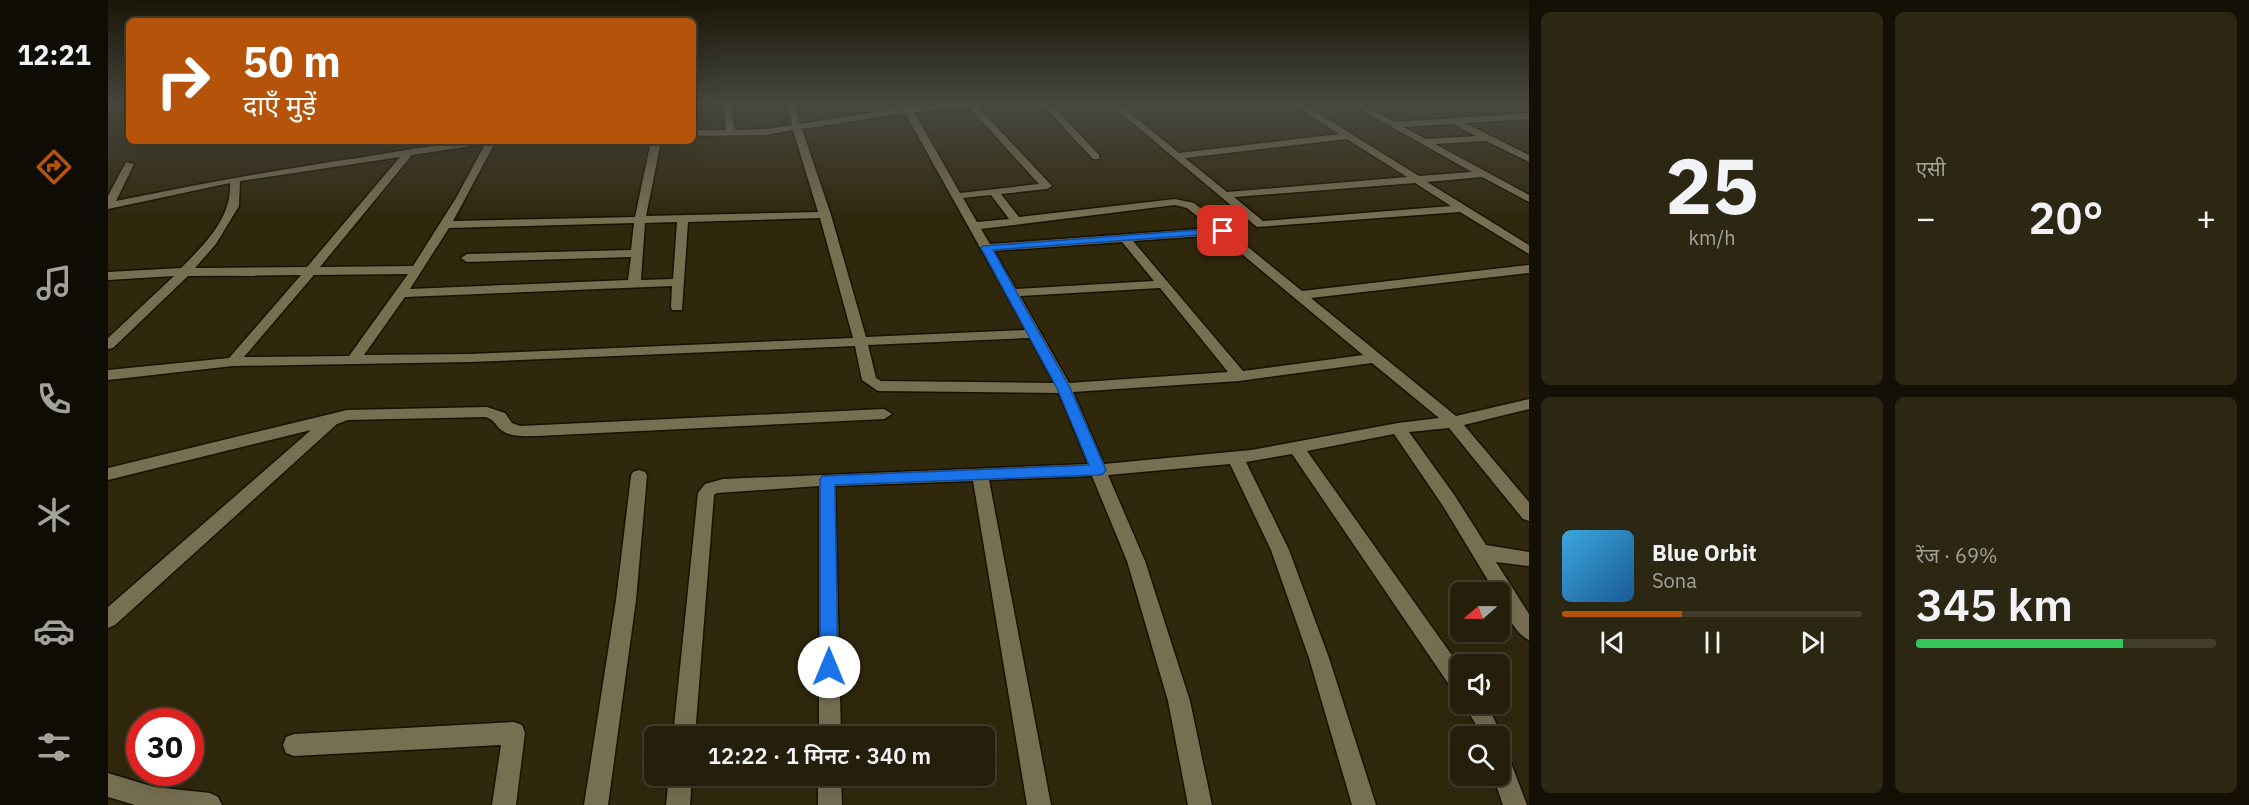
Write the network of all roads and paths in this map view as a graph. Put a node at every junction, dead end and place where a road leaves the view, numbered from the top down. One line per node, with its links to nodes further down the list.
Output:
1 (802, 142): 28 (street)
2 (926, 142): 24 (street)
3 (1006, 142): 22 (street)
4 (1081, 142): 16 (street)
5 (1160, 142): 15 (street)
6 (1302, 142): 15 (street)
7 (1359, 142): 21 (street)
8 (1425, 142): 9 (street); 19 (street)
9 (1432, 142)
10 (1495, 142): 17 (street)
11 (457, 144): 14 (street)
12 (488, 144): 32 (street)
13 (655, 144): 30 (street)
14 (410, 151): 20 (street); 40 (street)
15 (1177, 156): 23 (street)
16 (1096, 157)
17 (1529, 159)
18 (129, 164): 26 (street)
19 (1485, 174): 21 (street); 25 (street)
20 (235, 179): 26 (street); 43 (street)
21 (1419, 179): 23 (street); 27 (street)
22 (994, 192): 24 (street); 31 (street)
23 (1225, 195): 27 (street)
24 (957, 196): 33 (street)
25 (1529, 199)
26 (108, 206)
27 (1464, 208): 37 (street)
28 (826, 215): 29 (street); 53 (street)
29 (683, 218): 30 (street); 45 (street)
30 (640, 219): 32 (street); 38 (street)
31 (1016, 220): 33 (street); 34 (street)
32 (446, 225): 42 (street)
33 (974, 226): 36 (street)
34 (1223, 231): 35 (street); 50 (street)
35 (1125, 238): 36 (street); 47 (street)
36 (986, 248): 49 (street)
37 (1529, 250)
38 (637, 253): 39 (street); 46 (street)
39 (467, 258)
40 (312, 269): 42 (street); 43 (street); 57 (street)
41 (1529, 269): 50 (street)
42 (416, 270): 48 (street)
43 (183, 272): 44 (street); 54 (street)
44 (108, 276)
45 (679, 282): 46 (street); 51 (street)
46 (634, 284): 48 (street)
47 (1162, 284): 49 (street); 59 (street)
48 (401, 292): 56 (street)
49 (1012, 293): 52 (street)
50 (1302, 296): 55 (street)
51 (677, 307)
52 (1035, 334): 53 (street); 60 (street)
53 (862, 343): 56 (street); 60 (street)
54 (108, 345)
55 (1376, 358): 59 (street); 64 (street)
56 (354, 359): 57 (street)
57 (233, 362): 58 (street)
58 (108, 375)
59 (1239, 376): 60 (street)
60 (1064, 388): 68 (street)
61 (1529, 404): 64 (street)
62 (884, 414): 63 (street)
63 (347, 416): 69 (street); 76 (street)
64 (1453, 422): 65 (street); 73 (street)
65 (1398, 428): 66 (street); 74 (street)
66 (1296, 447): 67 (street); 78 (street)
67 (1235, 456): 68 (street); 93 (street)
68 (1098, 470): 70 (street); 92 (street)
69 (108, 474)
70 (980, 474): 72 (street); 91 (street)
71 (639, 476): 88 (street)
72 (827, 480): 79 (street); 80 (street)
73 (1529, 514)
74 (1481, 552): 75 (street); 77 (street)
75 (1529, 560)
76 (108, 619)
77 (1529, 631)
78 (1450, 669)
79 (685, 726)
80 (830, 726)
81 (294, 745): 87 (street)
82 (108, 785): 86 (street)
83 (680, 786): 89 (street)
84 (830, 786): 90 (street)
85 (1508, 786): 94 (street)
86 (210, 805)
87 (504, 805)
88 (596, 805)
89 (678, 805)
90 (830, 805)
91 (1039, 805)
92 (1200, 805)
93 (1364, 805)
94 (1515, 805)

